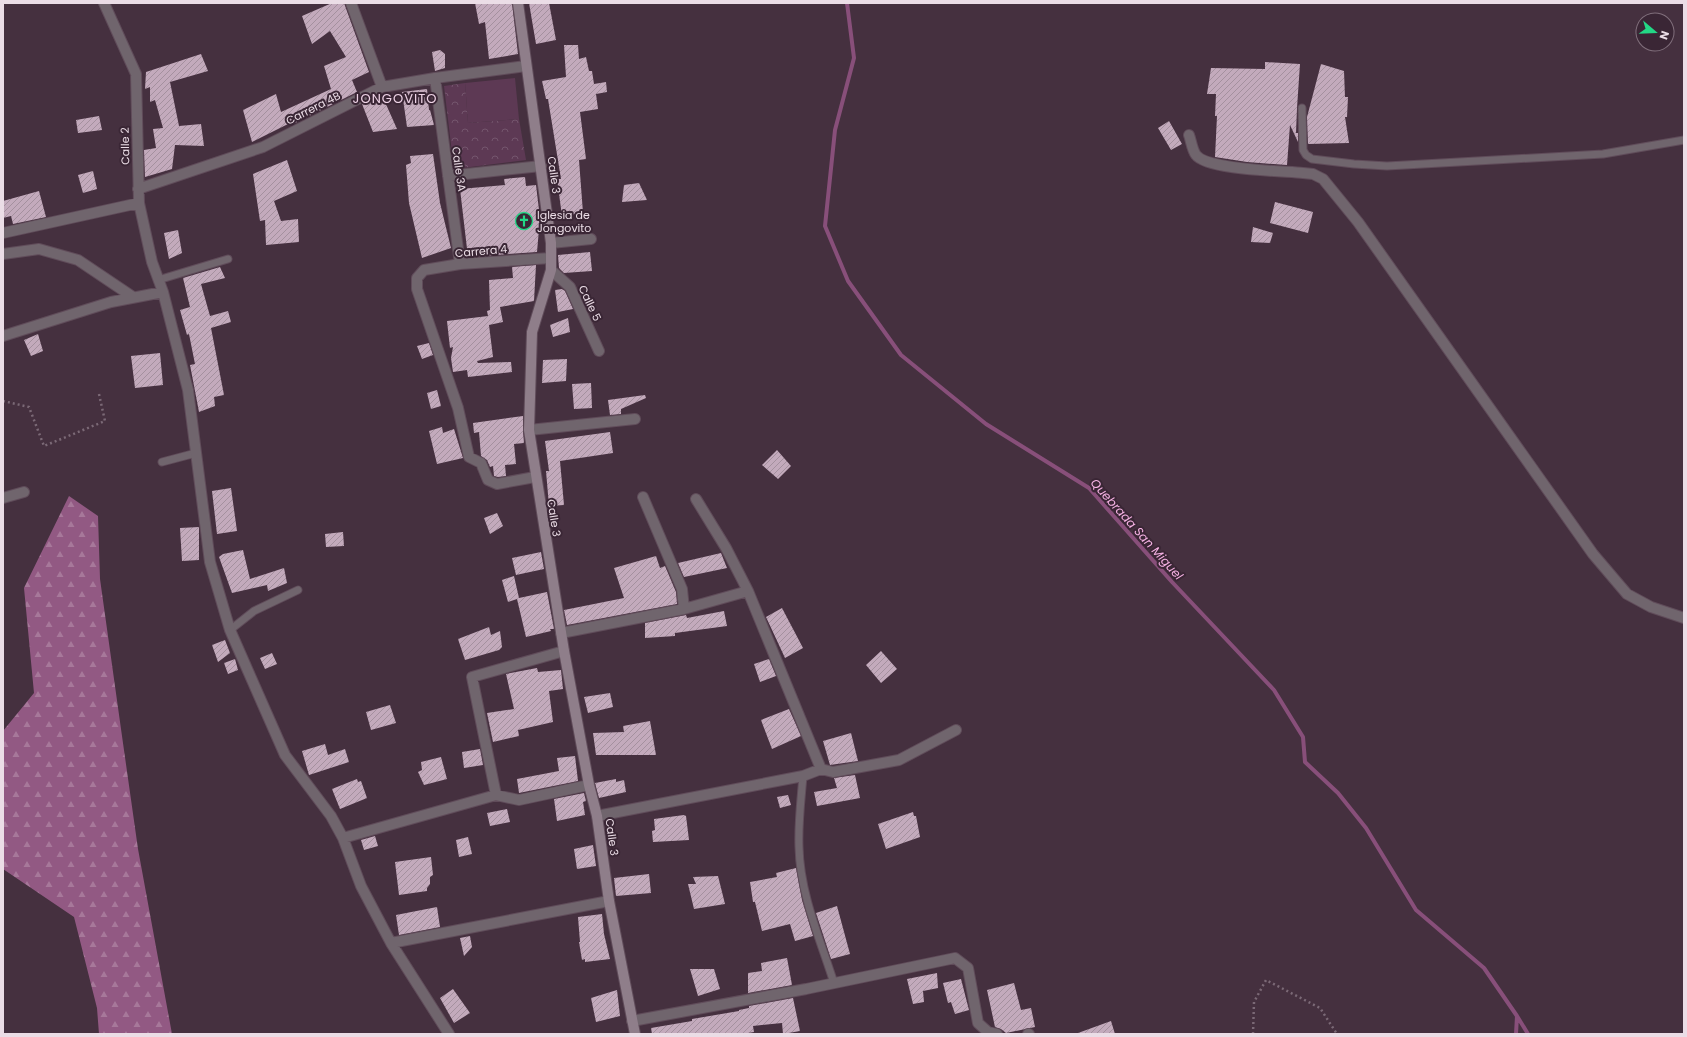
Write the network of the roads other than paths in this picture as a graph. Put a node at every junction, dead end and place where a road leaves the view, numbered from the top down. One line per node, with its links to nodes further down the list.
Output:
1 (104, 3): 12 (street, Calle 2)
2 (351, 3): 6 (street)
3 (518, 3): 4 (street, Calle 3)
4 (526, 66): 5 (street, Carrera 4B); 10 (street, Calle 3)
5 (434, 78): 6 (street, Carrera 4B); 11 (street, Calle 3A)
6 (382, 87): 12 (street, Carrera 4B)
7 (1302, 108): 9 (lane)
8 (1189, 135): 39 (street)
9 (1684, 140)
10 (540, 166): 11 (street); 16 (street, Calle 3)
11 (448, 176): 20 (street, Calle 3A)
12 (138, 189): 13 (street, Calle 2)
13 (139, 203): 14 (street); 22 (street, Calle 2)
14 (3, 233)
15 (591, 239): 16 (street)
16 (551, 243): 18 (street, Calle 3)
17 (3, 254): 24 (street)
18 (551, 258): 20 (street, Carrera 4); 21 (street, Calle 3)
19 (228, 259): 22 (lane)
20 (460, 264): 31 (street, Carrera 4)
21 (551, 270): 26 (street, Calle 5); 28 (street, Calle 3)
22 (158, 280): 23 (street, Calle 2)
23 (163, 292): 24 (street); 29 (street, Calle 2)
24 (133, 297): 25 (street)
25 (3, 336)
26 (599, 351)
27 (635, 419): 28 (street)
28 (529, 430): 31 (street, Calle 3)
29 (196, 453): 30 (lane); 40 (street, Calle 2)
30 (162, 462)
31 (535, 477): 41 (street, Calle 3)
32 (24, 492): 34 (street)
33 (643, 497): 38 (street)
34 (3, 498)
35 (696, 499): 37 (street)
36 (298, 590): 40 (lane)
37 (748, 591): 38 (street); 44 (street)
38 (684, 608): 41 (street)
39 (1684, 618)
40 (230, 630): 49 (street, Calle 2)
41 (561, 633): 42 (street, Calle 3)
42 (564, 651): 46 (street, Calle 3); 47 (street)
43 (956, 730): 44 (street)
44 (821, 769): 45 (street)
45 (803, 776): 48 (street); 52 (lane)
46 (589, 785): 47 (street); 48 (street, Calle 3)
47 (496, 795): 49 (street)
48 (597, 816): 50 (street, Calle 3)
49 (342, 838): 51 (street, Calle 2)
50 (609, 901): 51 (street); 53 (street, Calle 3)
51 (391, 943): 54 (street, Calle 2)
52 (834, 983): 53 (street); 56 (street)
53 (632, 1021): 55 (street, Calle 3)
54 (449, 1034)
55 (635, 1034)
56 (997, 1034)

